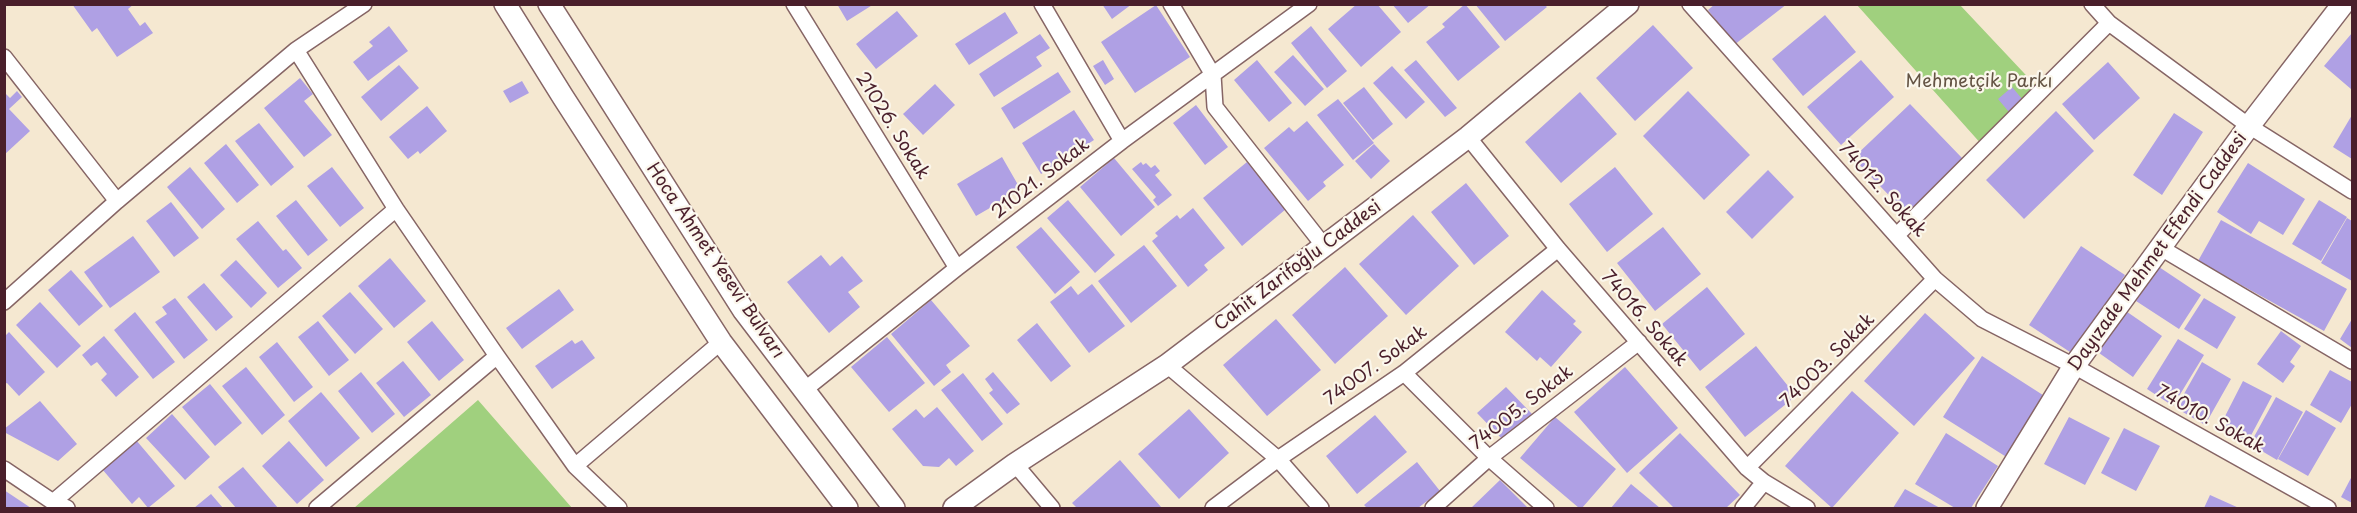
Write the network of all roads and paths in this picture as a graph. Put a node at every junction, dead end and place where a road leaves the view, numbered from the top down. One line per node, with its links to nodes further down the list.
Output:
1 (364, 4): 13 (street)
2 (506, 4): 29 (street, Hoca Ahmet Yesevi Bulvarı)
3 (549, 4): 36 (street, Hoca Ahmet Yesevi Bulvarı)
4 (794, 4): 26 (street, 21026. Sokak)
5 (1042, 4): 18 (street)
6 (1172, 4): 15 (street)
7 (1309, 4): 15 (street, 21021. Sokak)
8 (1628, 4): 17 (street, Cahit Zarifoğlu Caddesi)
9 (1690, 4): 22 (street, 74012. Sokak)
10 (2092, 4): 12 (street)
11 (2343, 4): 16 (street, Dayızade Mehmet Efendi Caddesi)
12 (2109, 22): 16 (street); 22 (street)
13 (296, 50): 20 (street); 21 (street)
14 (6, 61): 20 (street)
15 (1213, 75): 18 (street, 21021. Sokak); 23 (street)
16 (2249, 126): 19 (street); 24 (street, Dayızade Mehmet Efendi Caddesi)
17 (1468, 137): 23 (street, Cahit Zarifoğlu Caddesi); 25 (street, 74016. Sokak)
18 (1122, 141): 26 (street, 21021. Sokak)
19 (2352, 191)
20 (117, 201): 28 (street)
21 (396, 209): 31 (street); 44 (street)
22 (1897, 235): 27 (street, 74012. Sokak)
23 (1324, 246): 33 (street, Cahit Zarifoğlu Caddesi)
24 (2161, 248): 32 (street); 34 (street, Dayızade Mehmet Efendi Caddesi)
25 (1558, 249): 30 (street, 74016. Sokak); 35 (street, 74007. Sokak)
26 (957, 268): 36 (street, 21021. Sokak)
27 (1935, 279): 34 (street, 74012. Sokak); 41 (street, 74003. Sokak)
28 (4, 302)
29 (721, 342): 40 (street); 47 (street, Hoca Ahmet Yesevi Bulvarı)
30 (1639, 342): 37 (street, 74005. Sokak); 41 (street, 74016. Sokak)
31 (497, 356): 40 (street); 45 (street)
32 (2352, 361)
33 (1167, 365): 38 (street); 39 (street, Cahit Zarifoğlu Caddesi)
34 (2074, 366): 57 (street, Dayızade Mehmet Efendi Caddesi); 58 (street, 74010. Sokak)
35 (1404, 374): 37 (street); 38 (street, 74007. Sokak)
36 (803, 391): 48 (street, Hoca Ahmet Yesevi Bulvarı)
37 (1489, 458): 53 (street, 74005. Sokak); 54 (street)
38 (1278, 459): 51 (street, 74007. Sokak); 52 (street)
39 (1015, 464): 49 (street, Cahit Zarifoğlu Caddesi); 50 (street)
40 (575, 466): 46 (street)
41 (1747, 468): 43 (street, 74016. Sokak)
42 (4, 469): 44 (street)
43 (1764, 483): 55 (street); 56 (street, 74016. Sokak)
44 (60, 505)
45 (317, 508)
46 (617, 508)
47 (847, 508)
48 (894, 508)
49 (954, 508)
50 (1052, 508)
51 (1213, 508)
52 (1321, 508)
53 (1433, 508)
54 (1545, 508)
55 (1743, 508)
56 (1806, 508)
57 (1987, 508)
58 (2328, 508)

